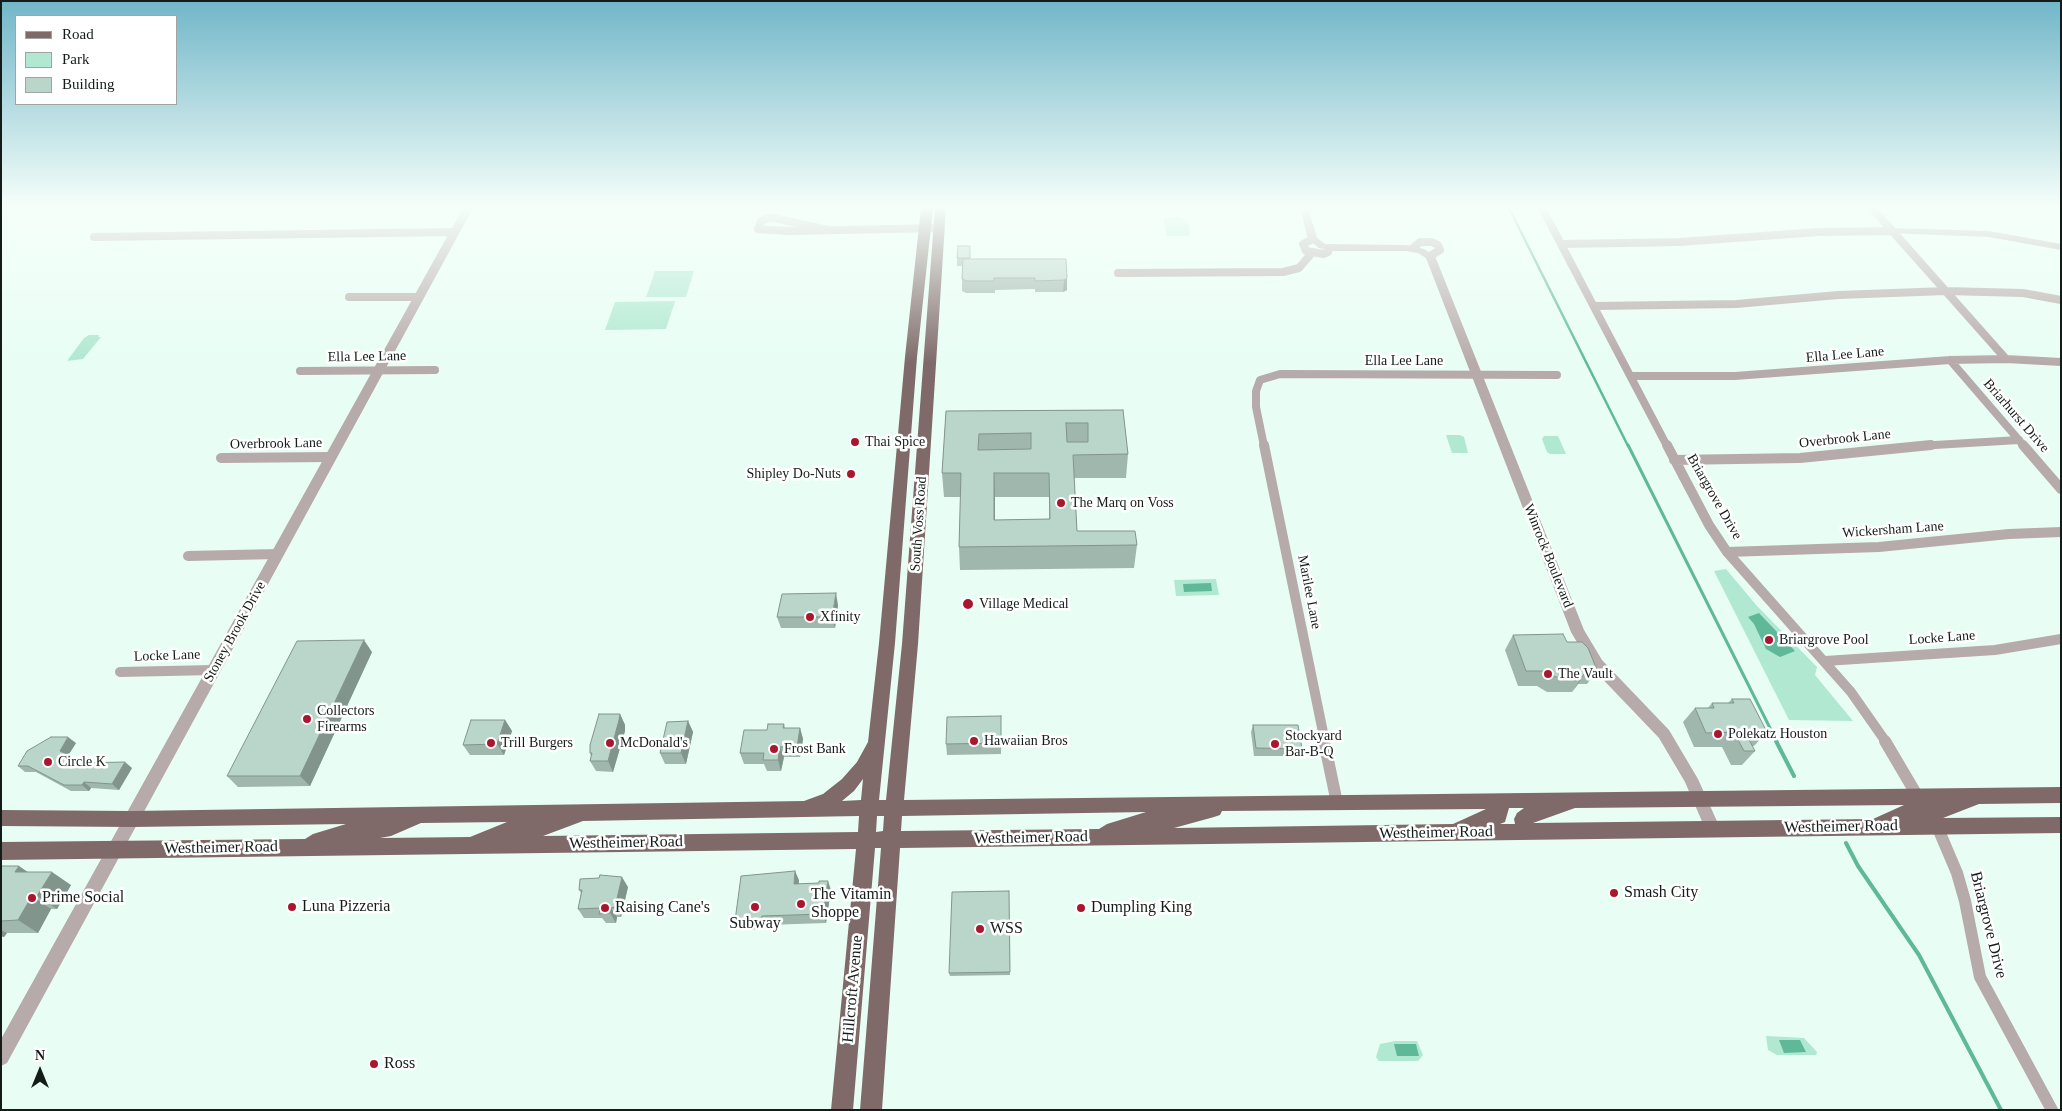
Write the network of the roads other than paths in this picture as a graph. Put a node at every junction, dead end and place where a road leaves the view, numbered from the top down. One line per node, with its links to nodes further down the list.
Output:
1 (440, 260): 13 (street, Stoney Brook Drive)
2 (922, 260): 9 (main road, South Voss Road)
3 (937, 260): 10 (main road, South Voss Road)
4 (1306, 260): 8 (street)
5 (1431, 260): 25 (street, Winrock Boulevard)
6 (1570, 260): 15 (street, Briargrove Drive)
7 (1918, 260): 11 (street)
8 (1118, 273)
9 (919, 291): 10 (main road); 16 (main road, South Voss Road)
10 (935, 291): 17 (main road, South Voss Road)
11 (1946, 291): 14 (street); 15 (street); 18 (street)
12 (349, 297): 13 (street)
13 (419, 297): 22 (street, Stoney Brook Drive)
14 (2061, 300)
15 (1594, 306): 26 (street, Briargrove Drive)
16 (911, 357): 17 (main road); 28 (main road, South Voss Road)
17 (931, 357): 29 (main road, South Voss Road)
18 (2006, 359): 19 (street, Ella Lee Lane); 20 (street, Ella Lee Lane)
19 (1950, 360): 26 (street, Ella Lee Lane); 30 (street, Briarhurst Drive)
20 (2061, 362)
21 (435, 370): 22 (street, Ella Lee Lane)
22 (379, 371): 23 (street, Ella Lee Lane); 31 (street, Stoney Brook Drive)
23 (300, 372)
24 (1556, 375): 25 (street, Ella Lee Lane)
25 (1476, 376): 27 (street, Ella Lee Lane); 51 (street, Winrock Boulevard)
26 (1632, 376): 33 (street, Briargrove Drive)
27 (1258, 387): 54 (street, Marilee Lane)
28 (904, 435): 29 (main road); 36 (main road, South Voss Road)
29 (925, 435): 35 (main road, South Voss Road)
30 (2019, 440): 33 (street, Overbrook Lane); 34 (street, Briarhurst Drive)
31 (331, 457): 32 (street, Overbrook Lane); 39 (street, Stoney Brook Drive)
32 (221, 458)
33 (1674, 460): 38 (street, Briargrove Drive)
34 (2061, 489)
35 (918, 530): 36 (main road); 43 (main road, South Voss Road)
36 (895, 531): 42 (main road, South Voss Road)
37 (2061, 532): 38 (street, Wickersham Lane)
38 (1727, 552): 44 (street, Briargrove Drive)
39 (278, 554): 40 (street); 45 (street, Stoney Brook Drive)
40 (188, 556)
41 (2061, 639): 44 (street, Locke Lane)
42 (887, 643): 43 (main road); 47 (main road, South Voss Road)
43 (910, 644): 58 (main road, South Voss Road)
44 (1825, 661): 50 (street, Briargrove Drive)
45 (214, 670): 46 (street, Locke Lane); 65 (street, Stoney Brook Drive)
46 (120, 672)
47 (878, 736): 57 (main road, South Voss Road); 59 (main road)
48 (2061, 795): 49 (main road, Westheimer Road)
49 (1978, 796): 50 (main road, Westheimer Road); 68 (main road)
50 (1918, 797): 51 (main road, Westheimer Road); 67 (main road)
51 (1699, 799): 53 (main road, Westheimer Road); 69 (street, Winrock Boulevard)
52 (1497, 800): 53 (main road, Westheimer Road); 54 (main road, Westheimer Road); 71 (main road)
53 (1572, 800): 70 (main road)
54 (1337, 803): 56 (main road, Westheimer Road)
55 (1159, 804): 56 (main road, Westheimer Road); 58 (main road, Westheimer Road); 73 (main road)
56 (1233, 804): 72 (main road)
57 (869, 809): 58 (main road, Westheimer Road); 59 (main road, Westheimer Road); 74 (main road, Hillcroft Avenue)
58 (894, 809): 75 (main road, South Voss Road)
59 (797, 810): 60 (main road, Westheimer Road)
60 (587, 812): 61 (main road, Westheimer Road); 76 (main road)
61 (540, 813): 62 (main road, Westheimer Road); 77 (main road)
62 (421, 814): 63 (main road, Westheimer Road); 78 (main road)
63 (376, 815): 65 (main road, Westheimer Road); 79 (main road)
64 (1, 818): 65 (main road, Westheimer Road)
65 (132, 819): 80 (street, Stoney Brook Drive)
66 (2061, 824): 68 (main road, Westheimer Road)
67 (1874, 826): 68 (main road, Westheimer Road); 69 (main road, Westheimer Road)
68 (1936, 826): 87 (street, Briargrove Drive)
69 (1712, 828): 70 (main road, Westheimer Road)
70 (1527, 832): 71 (main road, Westheimer Road)
71 (1454, 833): 72 (main road, Westheimer Road)
72 (1163, 836): 73 (main road, Westheimer Road)
73 (1094, 837): 75 (main road, Westheimer Road)
74 (866, 840): 75 (main road, Westheimer Road); 76 (main road, Westheimer Road); 83 (main road, Hillcroft Avenue)
75 (891, 840): 82 (main road, Hillcroft Avenue)
76 (520, 844): 77 (main road, Westheimer Road)
77 (467, 845): 78 (main road, Westheimer Road)
78 (361, 846): 79 (main road, Westheimer Road)
79 (297, 847): 80 (main road, Westheimer Road)
80 (116, 849): 81 (main road, Westheimer Road); 84 (street, Stoney Brook Drive)
81 (1, 851)
82 (875, 1053): 83 (main road); 86 (main road, Hillcroft Avenue)
83 (848, 1054): 85 (main road, Hillcroft Avenue)
84 (1, 1057)
85 (842, 1110)
86 (870, 1110)
87 (2052, 1110)

